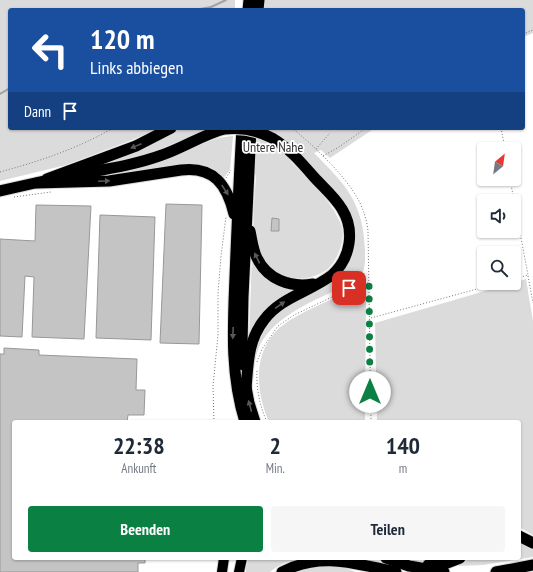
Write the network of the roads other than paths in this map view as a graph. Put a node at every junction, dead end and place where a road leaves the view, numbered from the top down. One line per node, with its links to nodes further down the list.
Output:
1 (167, 130): 6 (highway, one-way to 6)
2 (224, 130): 6 (highway, bridge)
3 (242, 130): 9 (highway)
4 (250, 130): 10 (highway, bridge)
5 (251, 130): 8 (highway)
6 (37, 183): 7 (highway); 9 (highway, one-way to 9)
7 (0, 191)
8 (246, 211): 10 (highway, one-way to 8); 11 (highway)
9 (237, 224): 12 (highway, one-way to 12)
10 (326, 278): 11 (highway, one-way to 10)
11 (246, 389): 13 (highway, one-way to 11)
12 (243, 419)
13 (254, 420)
14 (521, 537): 15 (highway)
15 (533, 543)
16 (224, 560): 23 (main road)
17 (242, 560): 24 (main road)
18 (368, 560): 26 (highway)
19 (392, 560): 22 (highway)
20 (455, 560): 22 (highway)
21 (533, 565): 28 (highway)
22 (409, 566): 27 (highway)
23 (222, 572)
24 (239, 572)
25 (282, 572): 26 (highway)
26 (397, 572)
27 (444, 572)
28 (496, 572)

